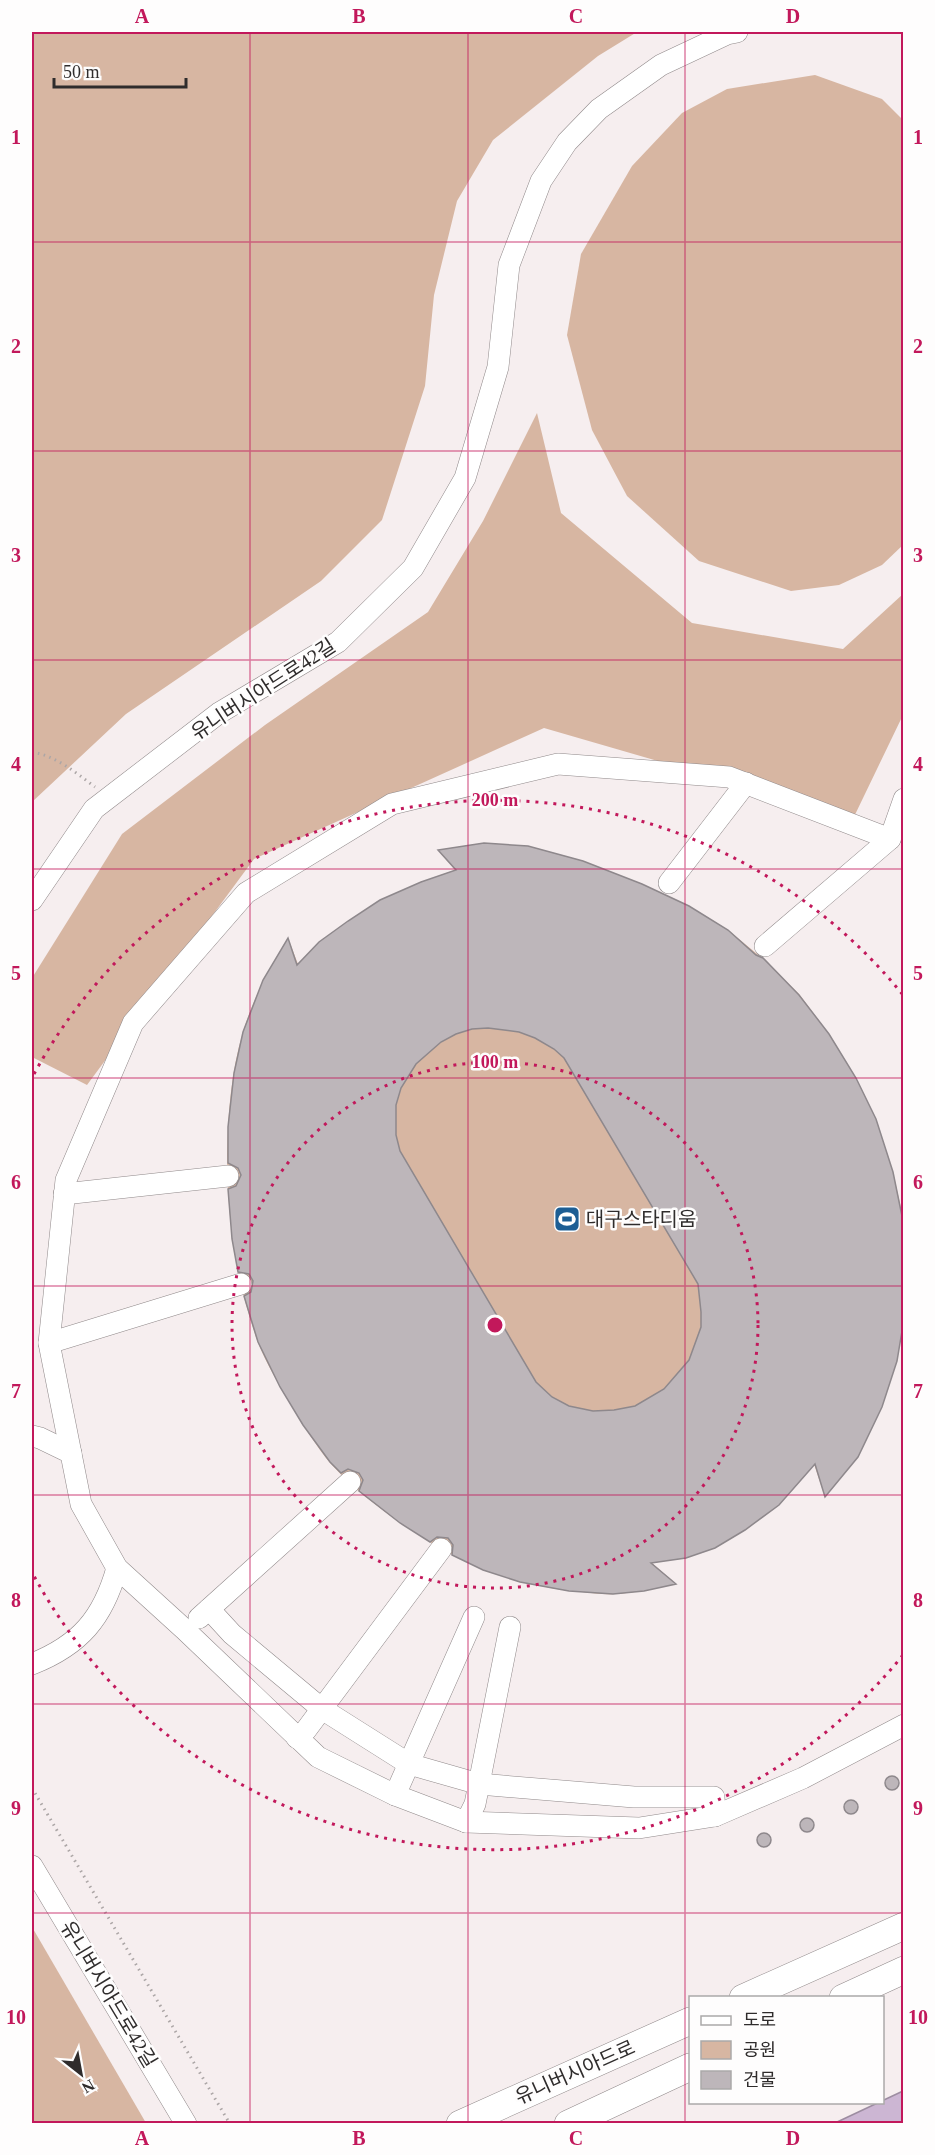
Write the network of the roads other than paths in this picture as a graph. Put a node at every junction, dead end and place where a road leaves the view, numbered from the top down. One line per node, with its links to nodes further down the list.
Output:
1 (737, 32): 6 (street, 유니버시아드로42길)
2 (746, 783): 4 (street); 5 (street); 9 (street)
3 (903, 799): 4 (street)
4 (890, 839): 7 (street)
5 (669, 883)
6 (32, 900)
7 (765, 946)
8 (228, 1176): 9 (street)
9 (64, 1194): 11 (street)
10 (241, 1284): 11 (street)
11 (49, 1343): 13 (street)
12 (32, 1436): 13 (street)
13 (71, 1454): 16 (street)
14 (350, 1482): 17 (street)
15 (441, 1549): 22 (street)
16 (117, 1568): 20 (street); 21 (street)
17 (209, 1609): 20 (street); 22 (street)
18 (474, 1617): 25 (street)
19 (510, 1627): 26 (street)
20 (184, 1629): 24 (street)
21 (32, 1664)
22 (322, 1709): 24 (street); 25 (street)
23 (903, 1725): 28 (street)
24 (297, 1738): 27 (street)
25 (409, 1764): 26 (street); 27 (street)
26 (479, 1784): 28 (street); 29 (street)
27 (394, 1794): 29 (street)
28 (715, 1816): 29 (street)
29 (466, 1822)
30 (32, 1866): 37 (street, 유니버시아드로42길)
31 (903, 1926): 33 (main road)
32 (903, 1970): 34 (main road)
33 (746, 1996)
34 (847, 1996)
35 (689, 2021): 38 (main road, 유니버시아드로)
36 (689, 2067): 39 (main road)
37 (186, 2124)
38 (460, 2124)
39 (568, 2124)

